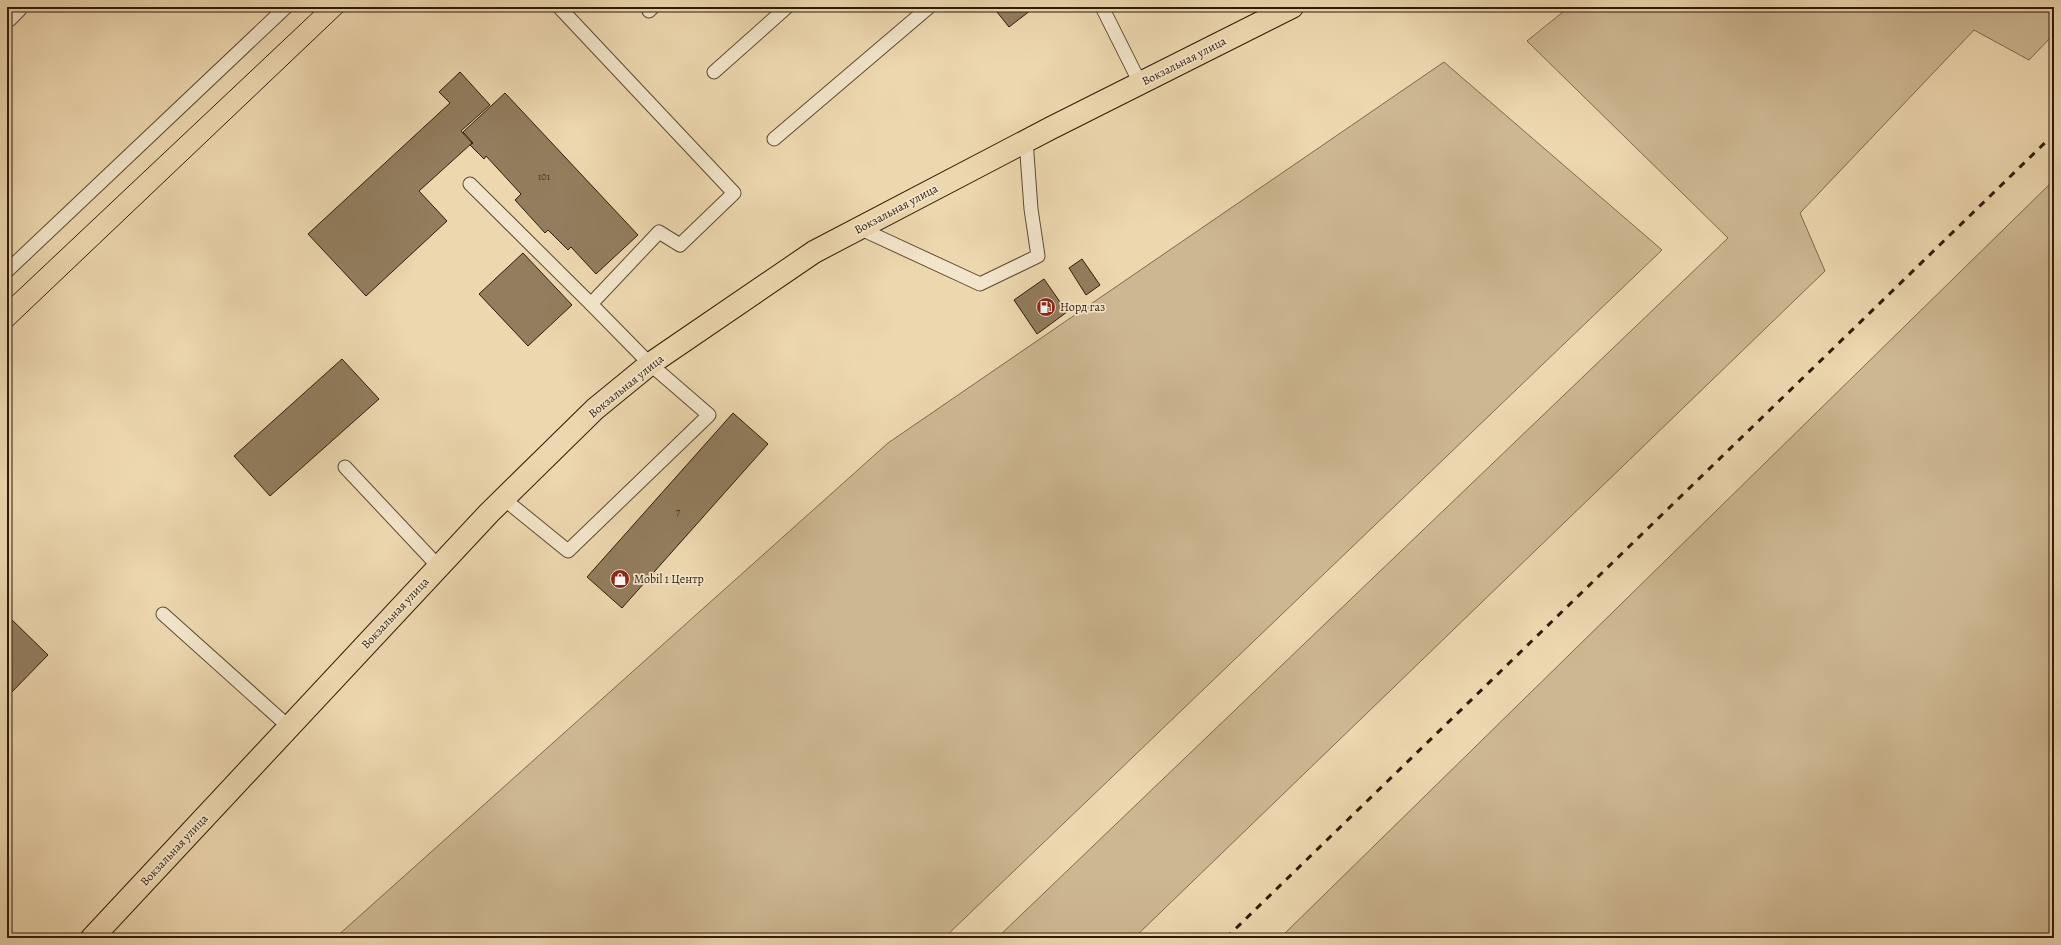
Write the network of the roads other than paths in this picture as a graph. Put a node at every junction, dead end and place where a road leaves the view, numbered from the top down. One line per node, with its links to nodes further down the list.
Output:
1 (16, 7): 8 (street)
2 (286, 7): 15 (lane)
3 (559, 7): 16 (lane)
4 (787, 7): 9 (lane)
5 (929, 7): 11 (lane)
6 (1102, 7): 10 (lane)
7 (1292, 7): 10 (main road, Вокзальная улица)
8 (7, 16)
9 (714, 72)
10 (1140, 83): 12 (main road, Вокзальная улица)
11 (774, 139)
12 (1026, 140): 14 (main road, Вокзальная улица); 14 (lane)
13 (470, 184): 16 (lane)
14 (859, 228): 17 (main road, Вокзальная улица)
15 (7, 271)
16 (591, 304): 17 (lane)
17 (650, 364): 19 (main road, Вокзальная улица); 19 (lane)
18 (345, 467): 20 (lane)
19 (504, 499): 20 (main road, Вокзальная улица)
20 (439, 567): 22 (main road, Вокзальная улица)
21 (163, 614): 22 (lane)
22 (289, 727): 23 (main road, Вокзальная улица)
23 (92, 938)

